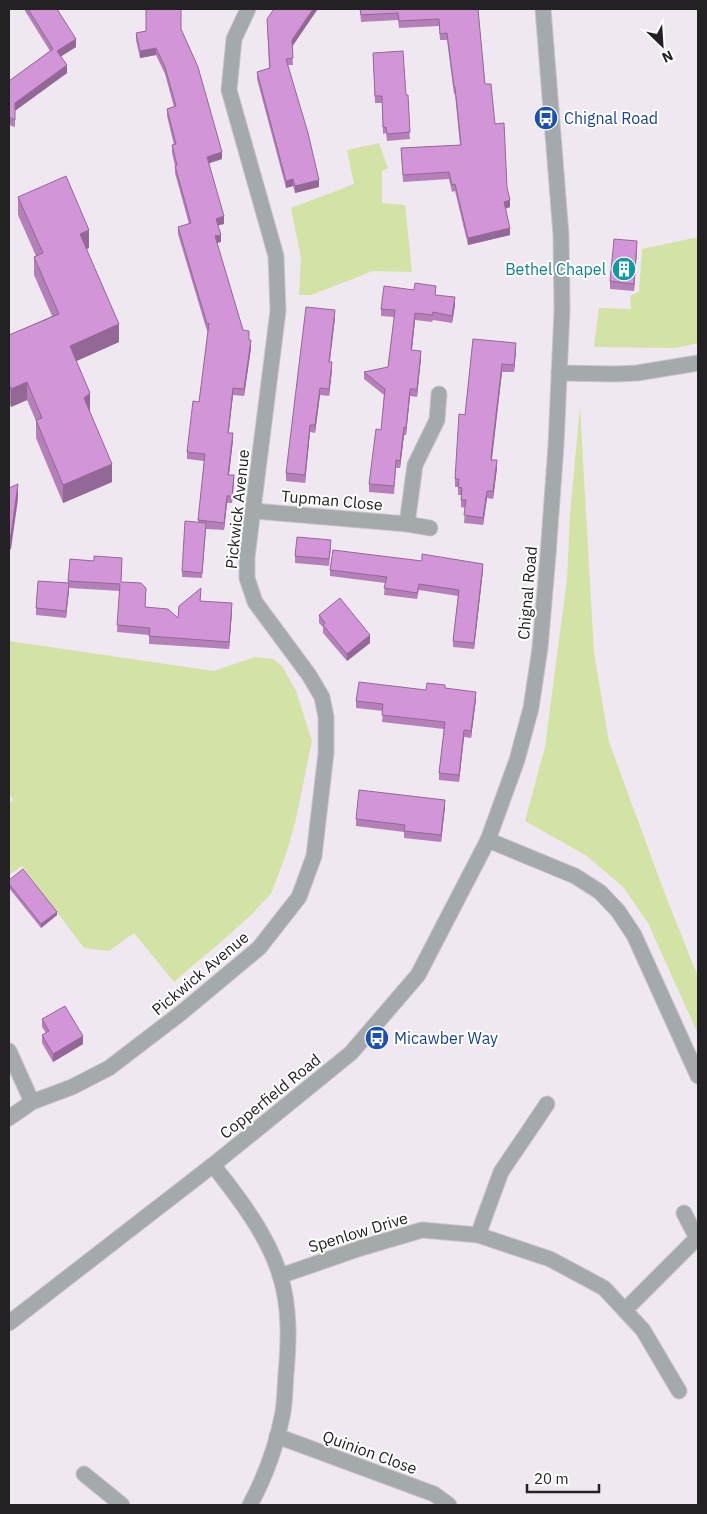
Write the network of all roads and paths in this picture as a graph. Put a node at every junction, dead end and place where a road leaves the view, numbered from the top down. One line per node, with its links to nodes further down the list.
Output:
1 (248, 9): 6 (street, Pickwick Avenue)
2 (543, 9): 4 (street, Chignal Road)
3 (698, 362): 4 (street)
4 (560, 373): 9 (street, Chignal Road)
5 (440, 394): 7 (street)
6 (253, 511): 7 (street, Tupman Close); 12 (street, Pickwick Avenue)
7 (407, 524): 8 (street, Tupman Close)
8 (430, 528)
9 (488, 840): 11 (street); 15 (street, Copperfield Road)
10 (9, 1051): 12 (street)
11 (698, 1076)
12 (32, 1102): 14 (street, Pickwick Avenue)
13 (547, 1104): 17 (street)
14 (9, 1118)
15 (213, 1165): 18 (street); 20 (street, Copperfield Road)
16 (684, 1213): 19 (street)
17 (478, 1235): 18 (street, Spenlow Drive); 19 (street, Spenlow Drive)
18 (280, 1276): 22 (street)
19 (625, 1310): 21 (street, Spenlow Drive)
20 (9, 1323)
21 (679, 1391)
22 (277, 1436): 25 (street); 26 (street, Quinion Close)
23 (84, 1474): 24 (street)
24 (122, 1505)
25 (250, 1505)
26 (449, 1505)

